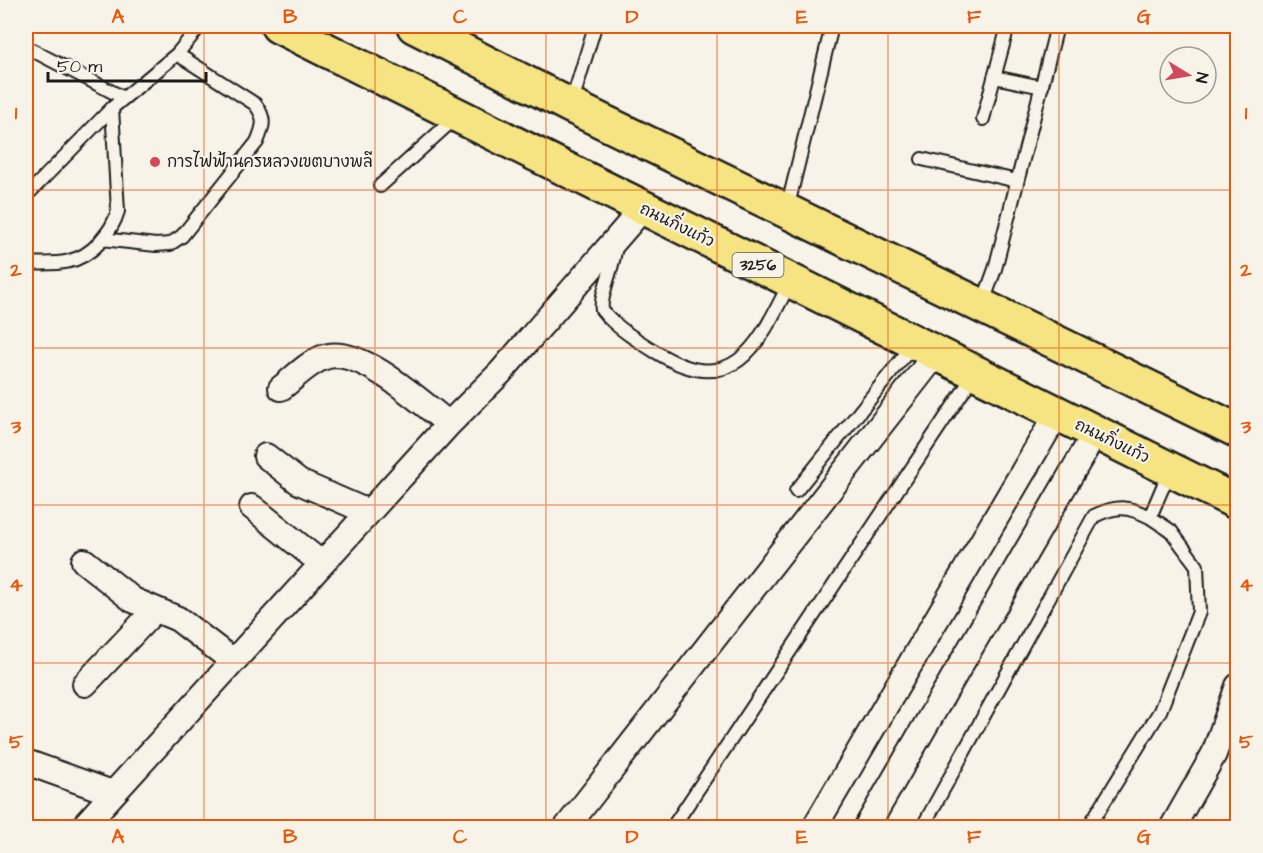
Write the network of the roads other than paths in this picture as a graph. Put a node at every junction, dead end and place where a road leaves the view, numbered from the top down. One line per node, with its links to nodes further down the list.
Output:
1 (200, 26): 9 (lane)
2 (278, 26): 15 (main road, ถนนกิ่งแก้ว / 3256)
3 (414, 26): 13 (main road)
4 (595, 26): 13 (lane)
5 (832, 26): 22 (lane)
6 (1008, 26): 10 (lane)
7 (1058, 26): 11 (lane)
8 (26, 47): 12 (lane)
9 (177, 54): 12 (lane); 23 (lane)
10 (994, 77): 11 (lane); 16 (lane)
11 (1042, 87): 18 (lane)
12 (124, 98): 14 (lane)
13 (571, 106): 22 (main road)
14 (112, 108): 20 (lane); 23 (lane)
15 (458, 115): 19 (lane); 21 (main road, ถนนกิ่งแก้ว / 3256)
16 (983, 119)
17 (922, 159): 18 (lane)
18 (1017, 181): 27 (lane)
19 (380, 186)
20 (26, 196)
21 (644, 208): 24 (street); 26 (main road, ถนนกิ่งแก้ว / 3256)
22 (787, 209): 27 (main road)
23 (102, 239): 25 (lane)
24 (616, 239): 26 (lane); 32 (street)
25 (26, 263)
26 (790, 281): 28 (main road, ถนนกิ่งแก้ว / 3256)
27 (982, 306): 33 (main road)
28 (925, 348): 29 (main road, ถนนกิ่งแก้ว / 3256); 37 (lane); 51 (street)
29 (975, 373): 31 (main road, ถนนกิ่งแก้ว / 3256); 52 (lane)
30 (281, 388): 32 (street)
31 (1057, 414): 34 (main road, ถนนกิ่งแก้ว / 3256); 53 (street)
32 (449, 424): 40 (street)
33 (1238, 431)
34 (1095, 433): 36 (main road, ถนนกิ่งแก้ว / 3256); 54 (street)
35 (266, 456): 40 (street)
36 (1171, 469): 38 (main road, ถนนกิ่งแก้ว / 3256); 41 (lane)
37 (796, 491)
38 (1238, 503)
39 (252, 507): 43 (street)
40 (368, 512): 43 (street)
41 (1150, 517): 55 (lane); 56 (lane)
42 (84, 561): 44 (street)
43 (321, 564): 45 (street)
44 (155, 610): 45 (street); 46 (street)
45 (233, 661): 49 (street)
46 (85, 684)
47 (1238, 686): 57 (street)
48 (26, 762): 49 (street)
49 (112, 793): 50 (street)
50 (82, 828)
51 (566, 828)
52 (672, 828)
53 (814, 828)
54 (866, 828)
55 (922, 828)
56 (1088, 828)
57 (1172, 828)

